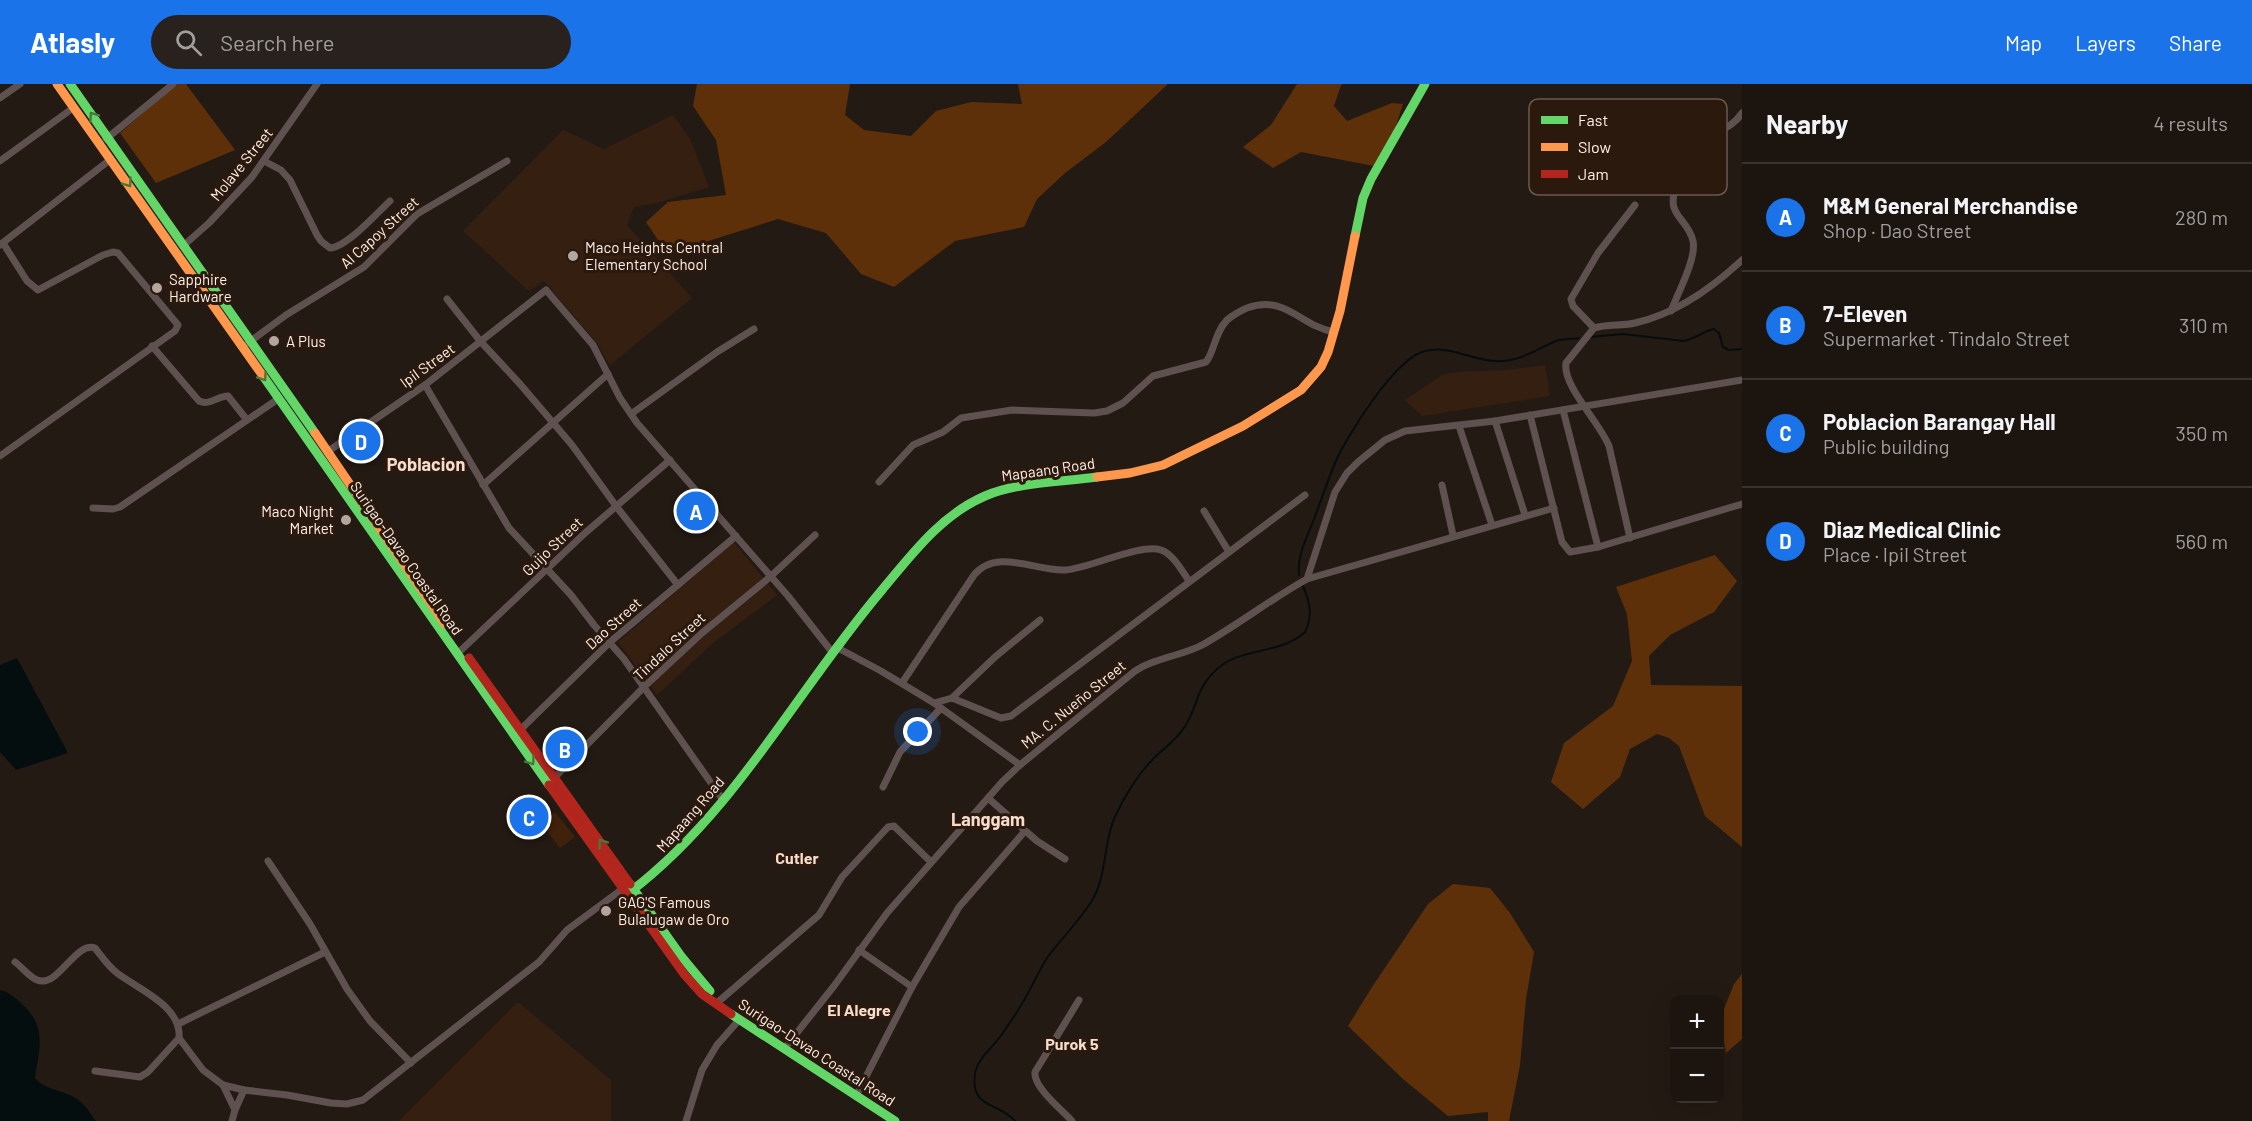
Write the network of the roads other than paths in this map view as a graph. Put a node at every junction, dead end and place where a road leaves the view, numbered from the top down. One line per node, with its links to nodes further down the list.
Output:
1 (20, 84): 7 (street)
2 (57, 84): 8 (main road, Surigao-Davao Coastal Road)
3 (70, 84): 11 (main road, Surigao-Davao Coastal Road, one-way to 3)
4 (173, 84): 11 (street)
5 (317, 84): 14 (street, Molave Street)
6 (1425, 84): 26 (main road, Mapaang Road)
7 (0, 98)
8 (73, 108): 11 (main road, Surigao-Davao Coastal Road); 13 (street)
9 (1742, 112): 10 (street)
10 (1727, 127)
11 (104, 141): 12 (main road, Surigao-Davao Coastal Road); 20 (main road, Surigao-Davao Coastal Road)
12 (111, 159): 19 (street); 20 (main road, Surigao-Davao Coastal Road, one-way to 20)
13 (0, 160)
14 (264, 161): 17 (street); 20 (street, Molave Street)
15 (507, 161): 28 (street, Al Capoy Street)
16 (1673, 195): 23 (street)
17 (390, 201)
18 (1635, 206): 24 (street)
19 (2, 244): 29 (street)
20 (180, 249): 28 (main road, Surigao-Davao Coastal Road)
21 (1742, 260): 23 (street)
22 (447, 299): 27 (street)
23 (1671, 311): 24 (street)
24 (1594, 328): 34 (street)
25 (754, 329): 36 (street)
26 (1334, 332): 46 (street); 70 (main road, Mapaang Road)
27 (481, 342): 30 (street, Ipil Street); 32 (street, Ipil Street); 40 (street)
28 (246, 345): 33 (main road, Surigao-Davao Coastal Road, one-way to 33); 42 (main road, Surigao-Davao Coastal Road)
29 (152, 346): 38 (street); 43 (street)
30 (608, 374): 36 (street); 40 (street)
31 (1742, 381): 34 (street)
32 (424, 384): 42 (street, Ipil Street); 47 (street)
33 (278, 399): 38 (street); 44 (main road, Surigao-Davao Coastal Road)
34 (1584, 407): 35 (street); 60 (street)
35 (1563, 410): 37 (street); 61 (street)
36 (631, 414): 45 (street)
37 (1530, 416): 39 (street); 53 (street)
38 (247, 420): 52 (street)
39 (1495, 421): 41 (street); 55 (street)
40 (553, 423): 47 (street); 51 (street)
41 (1459, 426): 56 (street); 65 (street)
42 (328, 452): 44 (street, Ipil Street); 71 (main road, Surigao-Davao Coastal Road)
43 (0, 456)
44 (319, 458): 71 (main road, Surigao-Davao Coastal Road)
45 (670, 460): 51 (street, Guijo Street); 59 (street)
46 (879, 482)
47 (483, 485): 63 (street)
48 (1442, 485): 58 (street)
49 (1305, 495): 62 (street)
50 (1742, 504): 60 (street)
51 (616, 506): 63 (street, Guijo Street); 67 (street)
52 (93, 508)
53 (1554, 508): 55 (street, MA. C. Nueño Street); 61 (street)
54 (1204, 511): 62 (street)
55 (1525, 515): 56 (street, MA. C. Nueño Street)
56 (1492, 525): 58 (street, MA. C. Nueño Street)
57 (815, 535): 64 (street, Tindalo Street)
58 (1453, 535): 65 (street, MA. C. Nueño Street)
59 (736, 536): 64 (street); 67 (street, Dao Street)
60 (1630, 538): 61 (street)
61 (1598, 547)
62 (1229, 552): 66 (street)
63 (547, 570): 69 (street); 71 (street, Guijo Street)
64 (770, 577): 70 (street); 73 (street, Tindalo Street)
65 (1306, 579): 77 (street, MA. C. Nueño Street)
66 (1189, 581): 72 (street); 74 (street)
67 (678, 585): 69 (street, Dao Street)
68 (1040, 620): 74 (street)
69 (610, 642): 73 (street); 76 (street, Dao Street)
70 (834, 649): 72 (street); 81 (main road, Mapaang Road)
71 (460, 651): 76 (main road, Surigao-Davao Coastal Road)
72 (902, 683): 75 (street)
73 (645, 686): 78 (street, Tindalo Street); 81 (street)
74 (952, 698): 75 (street)
75 (938, 706): 77 (street); 79 (street)
76 (516, 733): 78 (main road, Surigao-Davao Coastal Road)
77 (1020, 765): 80 (street, MA. C. Nueño Street)
78 (551, 780): 86 (main road, Surigao-Davao Coastal Road)
79 (883, 787)
80 (988, 798): 82 (street); 85 (street, MA. C. Nueño Street)
81 (723, 800): 86 (main road, Mapaang Road)
82 (1025, 831): 83 (street); 90 (street)
83 (1065, 860)
84 (268, 861): 88 (street)
85 (931, 862): 87 (street, MA. C. Nueño Street); 92 (street)
86 (629, 889): 92 (main road, Surigao-Davao Coastal Road); 97 (street)
87 (859, 950): 90 (street); 96 (street, MA. C. Nueño Street)
88 (325, 952): 94 (street); 97 (street)
89 (15, 962): 94 (street)
90 (912, 987): 101 (street)
91 (1078, 1000): 106 (street)
92 (721, 1005): 93 (main road, Surigao-Davao Coastal Road)
93 (739, 1020): 96 (main road, Surigao-Davao Coastal Road); 104 (street)
94 (178, 1024): 95 (street)
95 (179, 1038): 98 (street); 99 (street)
96 (784, 1049): 101 (main road, Surigao-Davao Coastal Road)
97 (411, 1063): 100 (street)
98 (95, 1071)
99 (224, 1085): 100 (street); 102 (street)
100 (244, 1090): 102 (street)
101 (856, 1096): 105 (main road, Surigao-Davao Coastal Road)
102 (235, 1110): 103 (street)
103 (232, 1121)
104 (686, 1121)
105 (895, 1121)
106 (1072, 1121)

